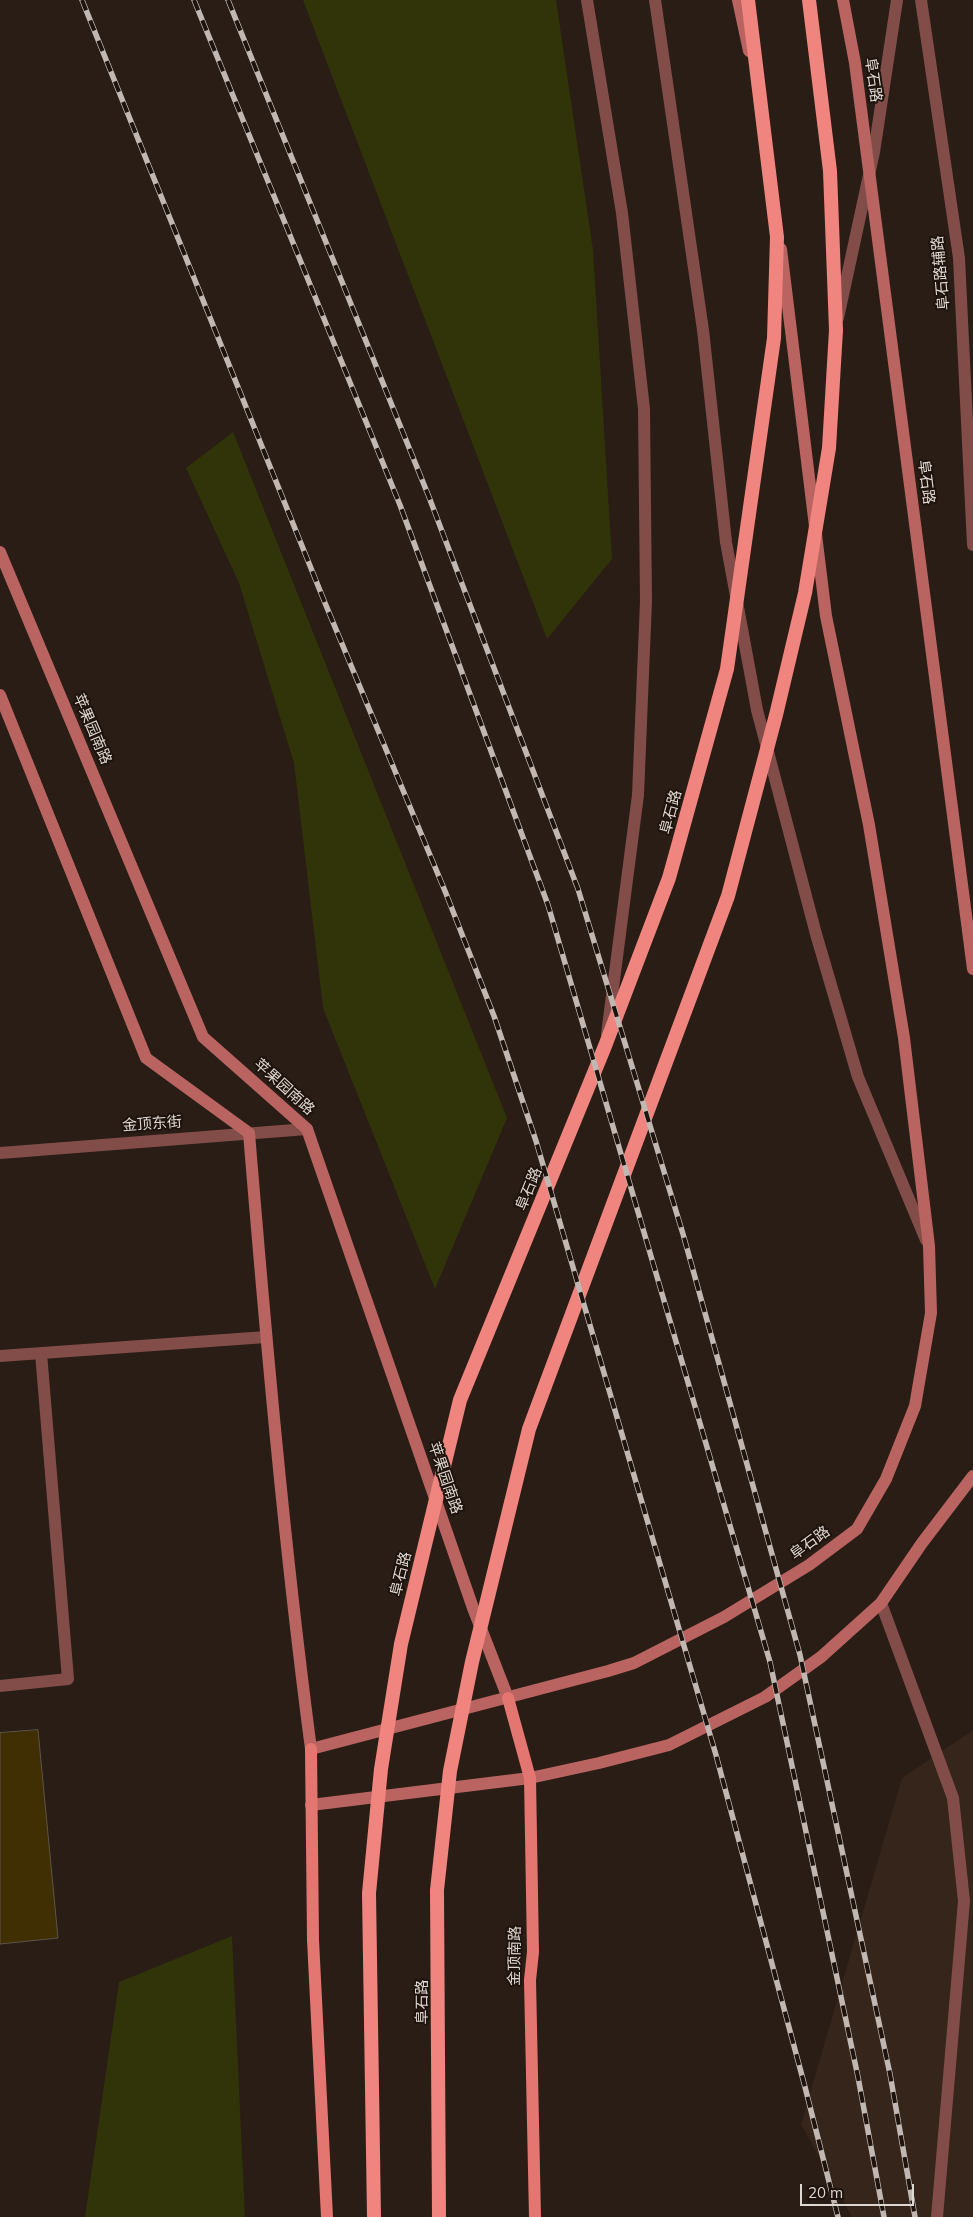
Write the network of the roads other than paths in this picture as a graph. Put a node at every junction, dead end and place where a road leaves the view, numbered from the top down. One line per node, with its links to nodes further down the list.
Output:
1 (588, 0): 14 (street)
2 (655, 0): 18 (street, 阜石路)
3 (738, 0): 18 (main road, 阜石路)
4 (748, 0): 14 (highway, 阜石路)
5 (809, 0): 9 (highway, 阜石路)
6 (843, 0): 13 (main road, 阜石路)
7 (897, 0): 9 (street)
8 (921, 0): 10 (street, 阜石路辅路)
9 (836, 330): 31 (highway, 阜石路)
10 (973, 545)
11 (0, 552): 15 (main road, 苹果园南路)
12 (0, 695): 16 (main road)
13 (973, 969)
14 (605, 1046): 30 (highway, 阜石路)
15 (307, 1129): 16 (street, 金顶东街); 25 (main road, 苹果园南路)
16 (250, 1133): 17 (street, 金顶东街); 19 (main road)
17 (0, 1153)
18 (929, 1246): 25 (main road, 阜石路)
19 (266, 1337): 20 (street); 26 (main road)
20 (41, 1353): 21 (street); 24 (street)
21 (0, 1356)
22 (973, 1476): 23 (main road)
23 (881, 1603): 27 (main road); 33 (street)
24 (0, 1686)
25 (508, 1698): 26 (main road, 阜石路); 27 (main road, 金顶南路)
26 (312, 1749): 28 (main road)
27 (530, 1778): 28 (main road); 32 (main road, 金顶南路)
28 (311, 1805): 29 (main road)
29 (327, 2217)
30 (374, 2217)
31 (440, 2217)
32 (535, 2217)
33 (937, 2217)

